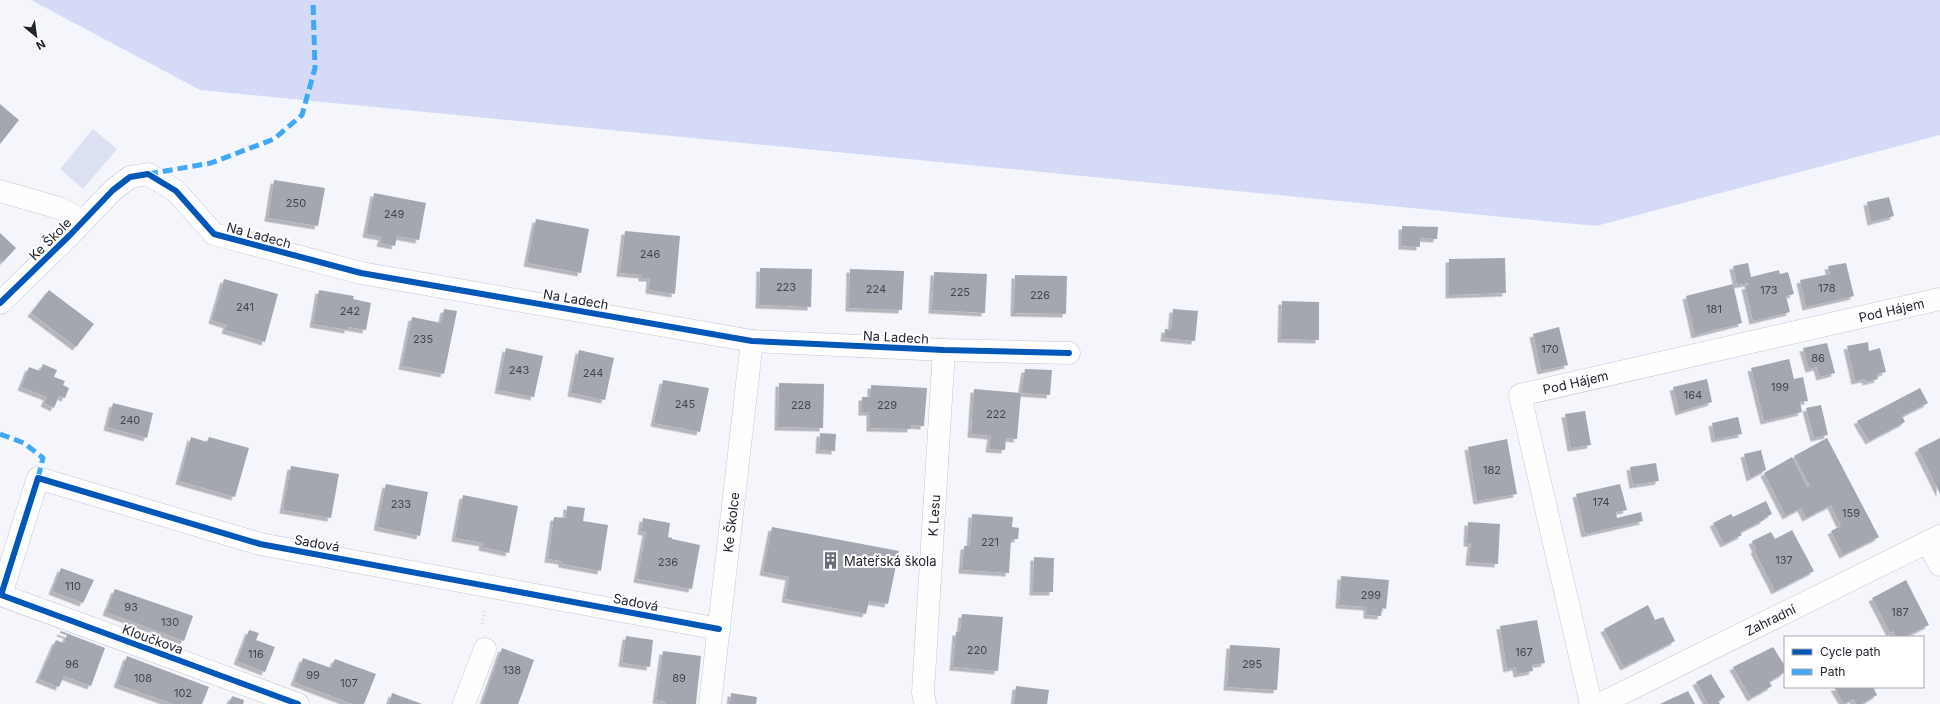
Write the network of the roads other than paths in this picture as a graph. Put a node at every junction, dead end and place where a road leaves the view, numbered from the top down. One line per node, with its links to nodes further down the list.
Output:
1 (113, 190): 3 (street, Ke Škole); 6 (street, Na Ladech)
2 (0, 191): 3 (street)
3 (83, 221): 5 (street, Ke Škole)
4 (1940, 299): 18 (street, Pod Hájem)
5 (0, 303)
6 (752, 341): 7 (street, Na Ladech); 12 (street, Ke Školce)
7 (944, 350): 8 (street, Na Ladech); 17 (street, K Lesu)
8 (1069, 353)
9 (1934, 539): 10 (street); 19 (street, Zahradní)
10 (1940, 565)
11 (1, 595): 12 (street, Sadová); 14 (street, Kloučkova)
12 (719, 629): 16 (street, Ke Školce)
13 (484, 649): 15 (street)
14 (298, 704)
15 (464, 704)
16 (710, 704)
17 (925, 704)
18 (1591, 704)
19 (1600, 704)

